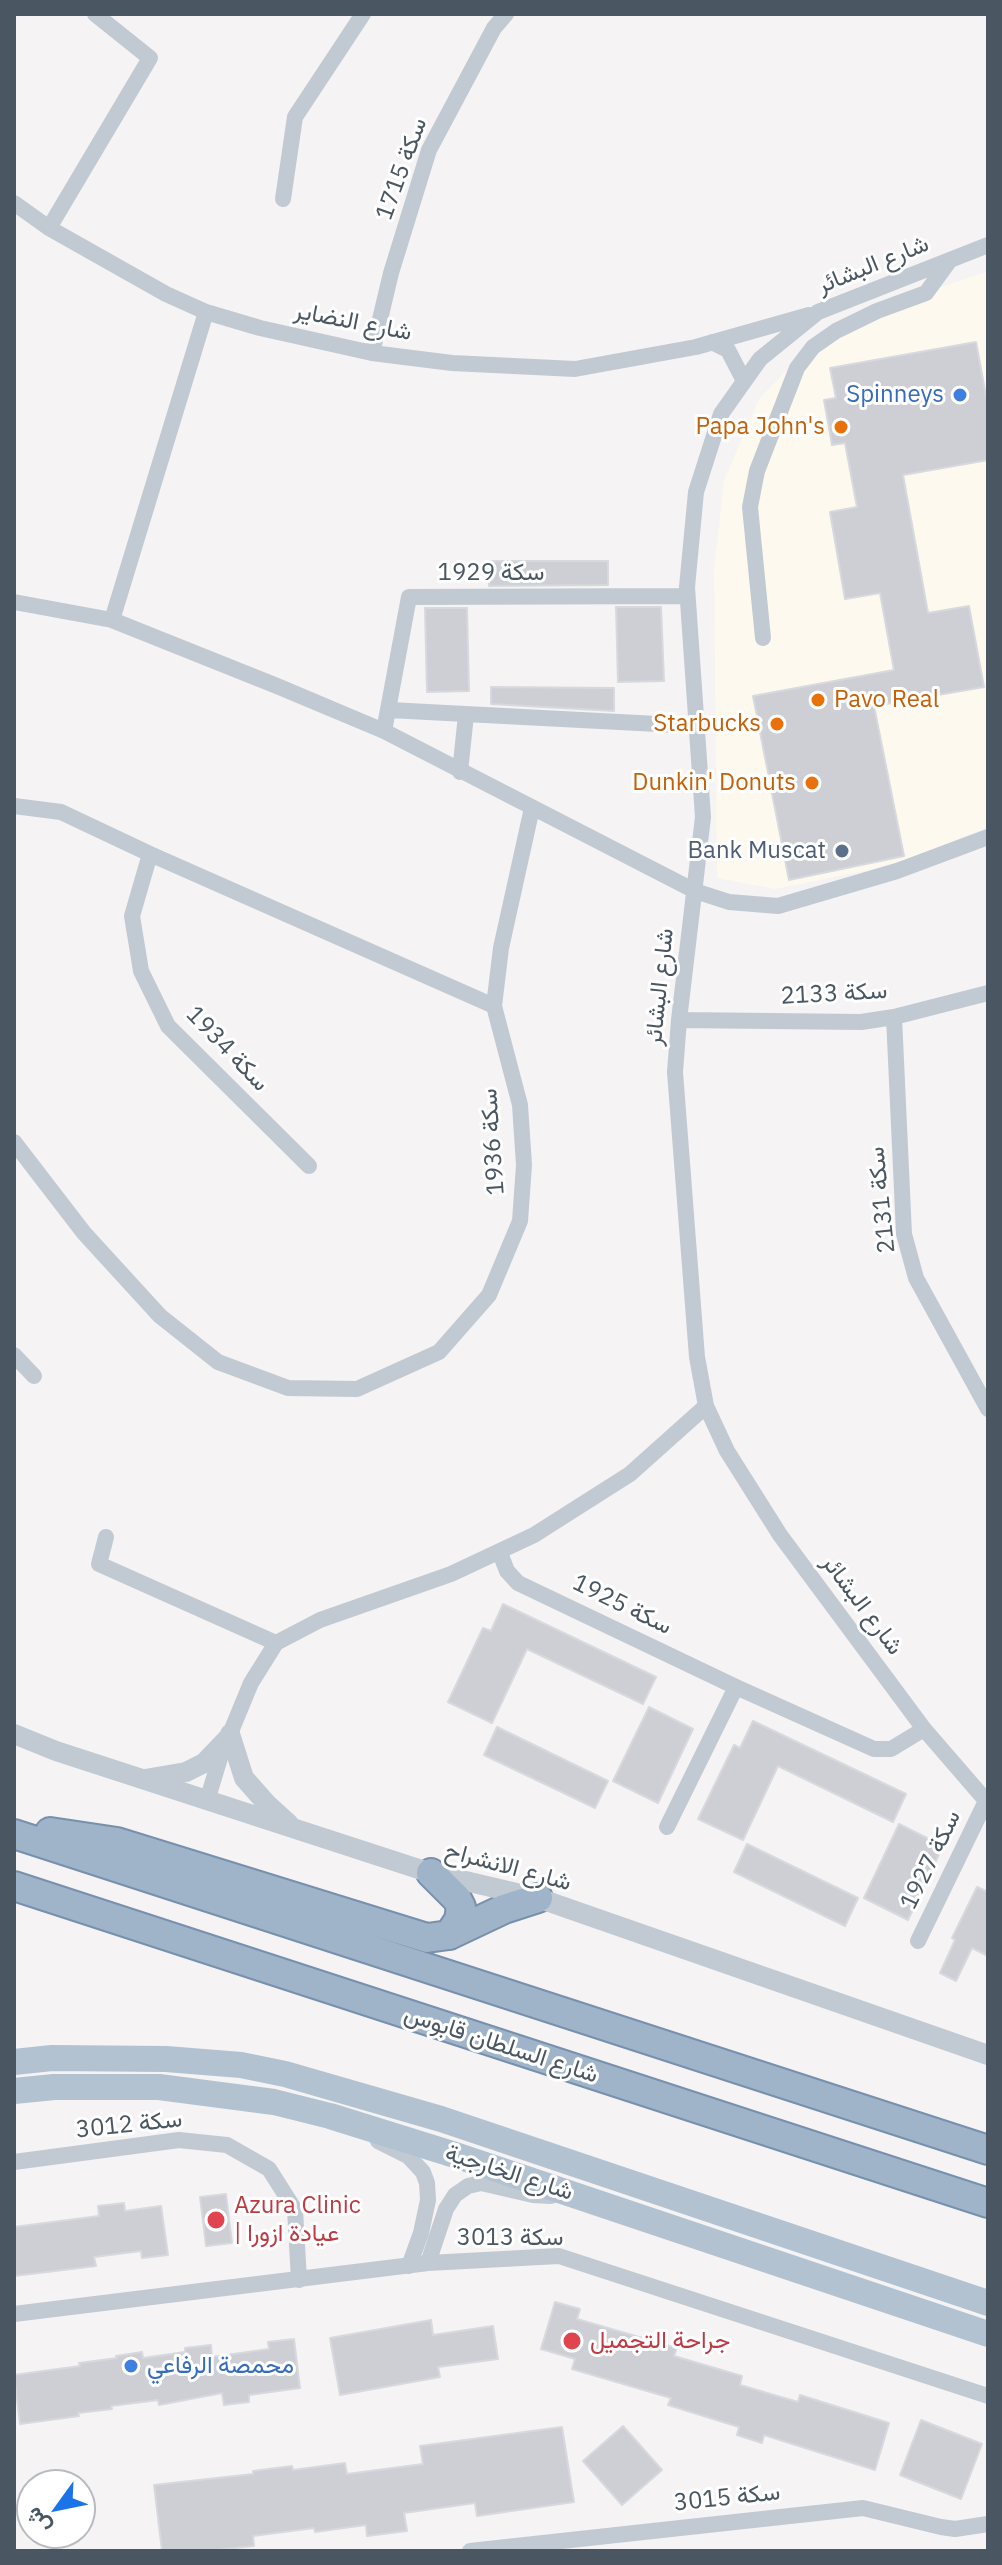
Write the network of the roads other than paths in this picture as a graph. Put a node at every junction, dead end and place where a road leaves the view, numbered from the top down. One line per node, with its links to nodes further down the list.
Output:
1 (95, 14): 6 (street)
2 (363, 14): 4 (street)
3 (506, 14): 12 (street, سكة 1715)
4 (283, 199)
5 (14, 203): 6 (street, شارع النضاير)
6 (49, 228): 9 (street, شارع النضاير)
7 (988, 245): 8 (street, شارع البشائر)
8 (950, 260): 10 (street, شارع البشائر); 17 (street)
9 (206, 312): 12 (street, شارع النضاير); 16 (street)
10 (818, 312): 11 (street, شارع النضاير); 13 (street, شارع البشائر)
11 (712, 342): 12 (street, شارع النضاير); 13 (street)
12 (372, 353)
13 (744, 381): 14 (street, شارع البشائر)
14 (687, 596): 18 (street, سكة 1929); 20 (street, شارع البشائر)
15 (14, 602): 16 (street)
16 (112, 620): 21 (street)
17 (763, 638)
18 (389, 710): 19 (street); 21 (street, سكة 1929)
19 (466, 715): 20 (street); 22 (street)
20 (696, 726): 27 (street, شارع البشائر)
21 (384, 731): 22 (street)
22 (460, 772): 24 (street)
23 (14, 806): 26 (street)
24 (532, 808): 27 (street); 29 (street, سكة 1936)
25 (988, 837): 27 (street)
26 (150, 854): 29 (street); 33 (street, سكة 1934)
27 (695, 891): 31 (street, شارع البشائر)
28 (988, 993): 30 (street, سكة 2133)
29 (494, 1006): 32 (street, سكة 1936)
30 (894, 1017): 31 (street, سكة 2133); 37 (street, سكة 2131)
31 (679, 1020): 36 (street, شارع البشائر)
32 (14, 1142)
33 (309, 1166)
34 (14, 1355): 35 (street)
35 (34, 1376)
36 (706, 1406): 39 (street); 42 (street, شارع البشائر)
37 (988, 1409)
38 (106, 1537): 40 (street)
39 (500, 1553): 40 (street); 41 (street, سكة 1925)
40 (276, 1643): 44 (street)
41 (736, 1687): 42 (street, سكة 1925); 49 (street)
42 (924, 1729): 47 (street, شارع البشائر)
43 (14, 1734): 45 (street, شارع الانشراح)
44 (229, 1736): 45 (street); 46 (street); 50 (street)
45 (143, 1780): 46 (street, شارع الانشراح)
46 (207, 1801): 50 (street, شارع الانشراح)
47 (987, 1802): 56 (street, سكة 1927)
48 (14, 1827): 55 (highway)
49 (667, 1827)
50 (295, 1829): 52 (street, شارع الانشراح)
51 (14, 1834): 61 (highway, شارع السلطان قابوس)
52 (431, 1873): 54 (street, شارع الانشراح); 55 (highway)
53 (14, 1886): 64 (highway, شارع السلطان قابوس)
54 (538, 1898): 55 (highway); 57 (street, شارع الانشراح)
55 (449, 1935)
56 (918, 1941)
57 (988, 2055)
58 (14, 2062): 68 (main road, شارع الخارجية)
59 (14, 2091): 60 (main road, شارع الخارجية)
60 (330, 2116): 63 (main road, شارع الخارجية); 66 (street)
61 (988, 2150)
62 (14, 2162): 67 (street, سكة 3012)
63 (585, 2198): 65 (street); 70 (main road, شارع الخارجية)
64 (988, 2203)
65 (428, 2263): 66 (street, سكة 3013); 71 (street, سكة 3013)
66 (409, 2266): 67 (street, سكة 3013)
67 (299, 2280): 69 (street, سكة 3013)
68 (988, 2303)
69 (14, 2314)
70 (988, 2334)
71 (988, 2396)
72 (988, 2524): 73 (street, سكة 3015)
73 (470, 2551)

